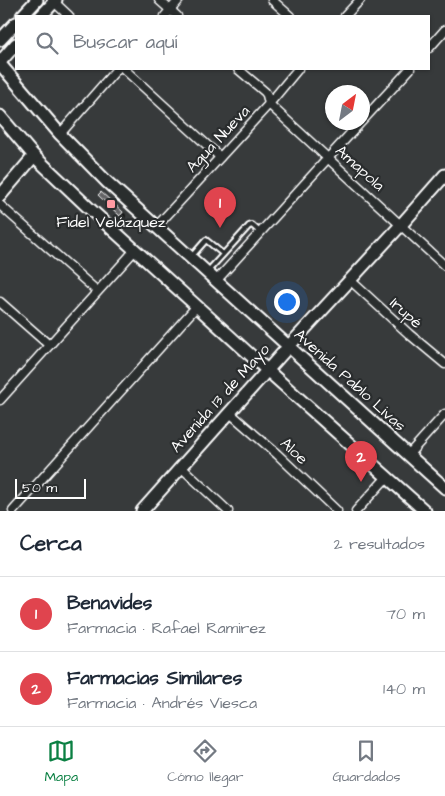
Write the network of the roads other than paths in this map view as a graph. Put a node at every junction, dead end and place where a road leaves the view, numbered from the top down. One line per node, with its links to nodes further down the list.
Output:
1 (37, 0): 8 (main road)
2 (159, 0): 7 (street)
3 (180, 0): 7 (street)
4 (272, 0): 11 (street)
5 (360, 0): 12 (street)
6 (54, 1): 9 (main road); 10 (street)
7 (168, 13)
8 (23, 15)
9 (42, 15)
10 (68, 15)
11 (289, 15)
12 (346, 15)
13 (15, 24): 15 (main road)
14 (445, 30): 17 (street)
15 (0, 40)
16 (15, 45): 18 (main road)
17 (430, 47)
18 (0, 63): 28 (main road, Avenida Pablo Livas)
19 (116, 70): 28 (street)
20 (125, 70): 30 (street)
21 (239, 70): 24 (street, Amapola)
22 (297, 70): 24 (street, Agua Nueva)
23 (409, 70): 25 (street)
24 (269, 104): 30 (street, Agua Nueva); 31 (street, Amapola)
25 (370, 113)
26 (0, 116): 29 (main road)
27 (354, 130): 31 (street)
28 (60, 134): 36 (main road, Avenida Pablo Livas)
29 (34, 156): 33 (main road); 40 (main road)
30 (220, 157): 36 (street, Agua Nueva)
31 (328, 158): 35 (street, Amapola); 37 (street)
32 (445, 175): 35 (main road, Avenida 13 de Mayo)
33 (0, 196)
34 (0, 205): 47 (street)
35 (401, 225): 43 (street, Amapola); 45 (main road, Avenida 13 de Mayo)
36 (157, 226): 42 (main road, Avenida Pablo Livas)
37 (261, 233): 38 (lane); 39 (street)
38 (235, 241): 39 (lane); 41 (lane)
39 (246, 249): 46 (street)
40 (135, 250): 47 (street); 49 (main road)
41 (223, 254): 42 (lane); 44 (lane)
42 (191, 258): 44 (main road, Avenida Pablo Livas)
43 (445, 266)
44 (207, 272): 46 (main road, Avenida Pablo Livas)
45 (350, 280): 51 (main road, Avenida 13 de Mayo); 52 (street, Irupé)
46 (216, 281): 51 (main road, Avenida Pablo Livas)
47 (97, 291): 50 (street)
48 (0, 302): 50 (street)
49 (197, 306): 53 (main road); 61 (street)
50 (49, 346): 54 (street)
51 (289, 346): 53 (main road, Avenida 13 de Mayo); 57 (main road, Avenida Pablo Livas)
52 (445, 364)
53 (268, 371): 55 (main road, Avenida 13 de Mayo); 59 (main road)
54 (0, 399)
55 (230, 413): 58 (main road, Avenida 13 de Mayo); 64 (street, Aloe)
56 (445, 414): 57 (street)
57 (408, 454): 60 (main road, Avenida Pablo Livas)
58 (181, 467): 62 (main road, Avenida 13 de Mayo); 63 (street)
59 (387, 477): 65 (street); 66 (main road)
60 (445, 488)
61 (13, 511)
62 (142, 511)
63 (228, 511)
64 (337, 511)
65 (356, 511)
66 (426, 511)

